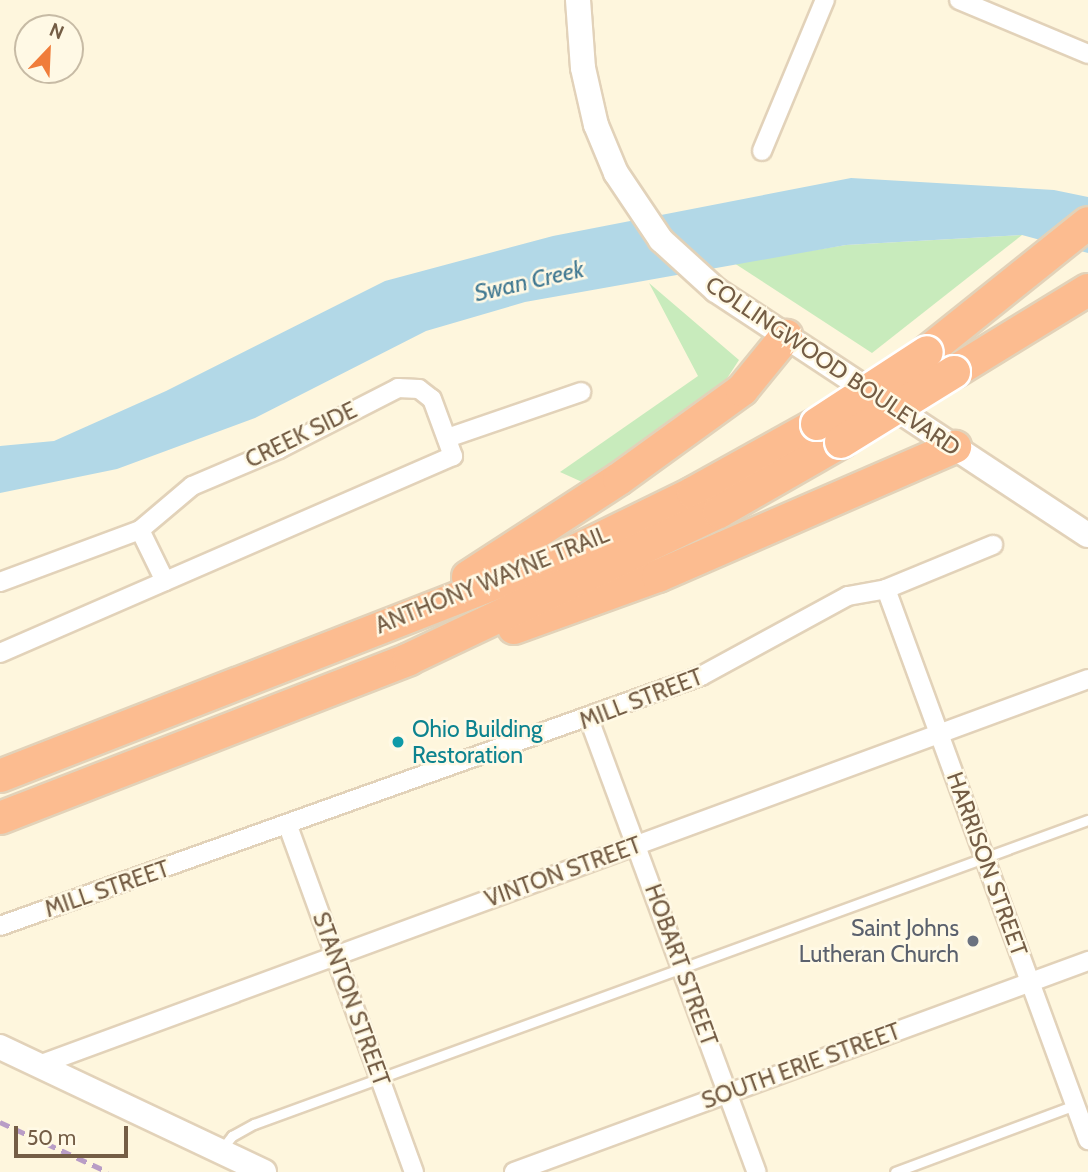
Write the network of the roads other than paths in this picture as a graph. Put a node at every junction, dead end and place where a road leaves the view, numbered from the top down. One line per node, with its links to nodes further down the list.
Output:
1 (578, 0): 8 (main road, COLLINGWOOD BOULEVARD)
2 (825, 0): 5 (street)
3 (959, 0): 4 (street)
4 (1088, 54)
5 (762, 151)
6 (1088, 223): 10 (highway, ANTHONY WAYNE TRAIL, bridge)
7 (1078, 296): 10 (highway, ANTHONY WAYNE TRAIL, bridge)
8 (786, 337): 12 (main road, COLLINGWOOD BOULEVARD); 19 (highway)
9 (581, 392): 11 (street)
10 (829, 433): 19 (highway, ANTHONY WAYNE TRAIL); 21 (highway, ANTHONY WAYNE TRAIL)
11 (447, 438): 13 (street, CREEK SIDE); 16 (street)
12 (955, 447): 14 (main road, COLLINGWOOD BOULEVARD); 21 (highway)
13 (140, 530): 16 (street); 17 (street, CREEK SIDE)
14 (1088, 535)
15 (993, 545): 18 (street, MILL STREET)
16 (165, 581): 20 (street)
17 (0, 582)
18 (886, 589): 23 (street, MILL STREET); 24 (street, HARRISON STREET)
19 (377, 626): 25 (highway, ANTHONY WAYNE TRAIL)
20 (0, 653)
21 (409, 659): 26 (highway, ANTHONY WAYNE TRAIL)
22 (1088, 679): 24 (street, VINTON STREET)
23 (589, 719): 28 (street, MILL STREET); 29 (street, HOBART STREET)
24 (939, 734): 29 (street, VINTON STREET); 30 (street, HARRISON STREET)
25 (0, 776)
26 (0, 818)
27 (1088, 820): 30 (lane)
28 (288, 826): 31 (street, MILL STREET); 32 (street, STANTON STREET)
29 (636, 845): 32 (street, VINTON STREET); 34 (street, HOBART STREET)
30 (985, 858): 34 (lane); 35 (street, HARRISON STREET)
31 (0, 926)
32 (335, 956): 37 (street, VINTON STREET); 38 (street, STANTON STREET)
33 (1088, 961): 35 (street, SOUTH ERIE STREET)
34 (682, 967): 38 (lane); 39 (street, HOBART STREET)
35 (1030, 982): 39 (street, SOUTH ERIE STREET); 40 (street, HARRISON STREET)
36 (0, 1047): 37 (main road)
37 (38, 1065): 42 (main road)
38 (379, 1077): 42 (lane); 44 (street, STANTON STREET)
39 (728, 1093): 45 (street, SOUTH ERIE STREET); 46 (street, HOBART STREET)
40 (1076, 1105): 41 (street, HARRISON STREET); 47 (lane)
41 (1088, 1140)
42 (220, 1151): 43 (main road)
43 (264, 1172)
44 (414, 1172)
45 (514, 1172)
46 (757, 1172)
47 (895, 1172)

